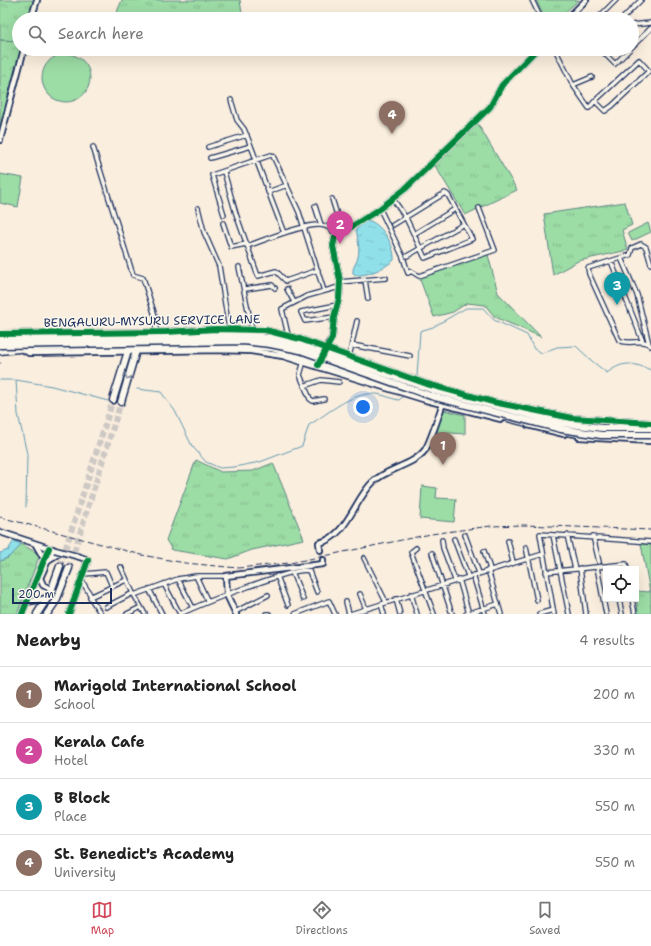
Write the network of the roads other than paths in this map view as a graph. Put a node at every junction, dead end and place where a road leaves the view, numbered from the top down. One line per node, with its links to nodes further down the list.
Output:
1 (36, 0): 6 (street)
2 (532, 0): 7 (street)
3 (586, 0): 8 (street)
4 (616, 0): 9 (street)
5 (641, 0): 10 (street)
6 (33, 12)
7 (538, 12)
8 (574, 12)
9 (604, 12)
10 (629, 12)
11 (651, 23): 12 (street)
12 (639, 24)
13 (651, 28): 14 (street)
14 (639, 40)
15 (22, 56): 25 (street)
16 (530, 56): 35 (street)
17 (558, 56): 21 (street)
18 (608, 56): 19 (street)
19 (623, 56)
20 (592, 77): 21 (street)
21 (573, 85): 23 (street)
22 (231, 100): 24 (street)
23 (595, 101): 23 (street)
24 (246, 135): 26 (street); 28 (street)
25 (0, 140)
26 (251, 146): 29 (street); 30 (street)
27 (93, 147): 76 (street)
28 (208, 147)
29 (210, 158)
30 (255, 160): 31 (street); 32 (street); 33 (street)
31 (224, 172): 41 (street); 52 (street)
32 (287, 186): 33 (street); 47 (street)
33 (268, 192): 49 (street)
34 (332, 199): 48 (street)
35 (394, 199): 39 (street); 42 (street)
36 (315, 206): 45 (street)
37 (198, 208): 74 (street)
38 (479, 208): 39 (street)
39 (380, 209): 48 (street)
40 (455, 209): 42 (street); 44 (street); 50 (street)
41 (224, 215)
42 (406, 218): 46 (street); 50 (street)
43 (222, 223): 52 (street)
44 (464, 224): 53 (street); 53 (street)
45 (321, 225): 47 (street); 51 (street)
46 (393, 225)
47 (305, 227): 49 (street); 59 (street)
48 (342, 231): 51 (street)
49 (284, 233): 52 (street)
50 (414, 234): 53 (street)
51 (337, 236): 62 (street)
52 (246, 245): 59 (street)
53 (421, 249): 54 (street)
54 (407, 256)
55 (621, 258): 56 (street); 57 (street); 71 (street)
56 (611, 261): 73 (street); 80 (street)
57 (651, 264)
58 (239, 267): 64 (street)
59 (318, 270): 66 (street)
60 (386, 278): 61 (street)
61 (365, 280): 62 (street); 67 (street)
62 (339, 284): 66 (street); 69 (street)
63 (275, 288): 64 (street)
64 (245, 289): 75 (street)
65 (287, 289): 68 (street)
66 (324, 291): 68 (street)
67 (368, 299)
68 (294, 302): 78 (street)
69 (337, 305): 70 (street); 70 (street)
70 (334, 317): 84 (street)
71 (642, 317): 73 (street); 82 (street)
72 (357, 320): 81 (street)
73 (634, 320): 80 (street)
74 (229, 329): 75 (street, BENGALURU-MYSURU SERVICE LANE); 76 (street, BENGALURU-MYSURU SERVICE LANE)
75 (252, 329): 78 (street, BENGALURU-MYSURU SERVICE LANE)
76 (156, 332): 77 (street, BENGALURU-MYSURU SERVICE LANE)
77 (13, 335): 79 (highway); 84 (highway); 86 (highway)
78 (288, 335): 84 (street, BENGALURU-MYSURU SERVICE LANE)
79 (0, 336): 101 (highway, bridge)
80 (643, 342): 82 (street)
81 (352, 345): 89 (street); 90 (street)
82 (650, 345)
83 (22, 349): 86 (highway); 87 (street); 92 (highway)
84 (326, 349): 90 (highway); 92 (street)
85 (1, 350): 86 (highway); 103 (highway, bridge)
86 (14, 350)
87 (128, 351): 88 (street); 97 (highway)
88 (136, 351): 91 (street); 98 (highway, one-way to 98)
89 (410, 356)
90 (349, 358): 94 (highway, bridge)
91 (304, 362): 92 (street); 95 (street)
92 (319, 364): 99 (highway, bridge)
93 (339, 382): 95 (street)
94 (427, 385): 100 (highway); 101 (street)
95 (304, 386): 96 (street)
96 (324, 399)
97 (113, 400)
98 (121, 402)
99 (443, 403): 102 (highway); 104 (street); 119 (street)
100 (582, 423): 101 (highway); 102 (highway)
101 (651, 426)
102 (581, 435): 104 (highway)
103 (651, 435)
104 (642, 440): 105 (highway)
105 (651, 440)
106 (0, 532): 115 (street)
107 (465, 535): 142 (street)
108 (553, 535): 109 (street); 123 (street); 139 (street)
109 (567, 535): 110 (street); 137 (street)
110 (593, 536): 114 (street); 129 (street)
111 (442, 540): 151 (street)
112 (454, 540): 148 (street)
113 (508, 541): 128 (street)
114 (651, 542)
115 (36, 544): 118 (street); 126 (street)
116 (526, 547): 125 (street)
117 (416, 548): 158 (street)
118 (52, 549): 121 (street, bridge); 126 (street)
119 (320, 550)
120 (484, 551): 138 (street)
121 (61, 552): 126 (street); 143 (street, bridge)
122 (432, 553): 154 (street)
123 (544, 554): 125 (street); 141 (street)
124 (364, 558): 173 (street)
125 (528, 558): 128 (street); 169 (street)
126 (45, 560): 157 (street); 170 (street)
127 (323, 560): 146 (street)
128 (513, 562): 138 (street)
129 (598, 564): 132 (street); 136 (street); 211 (street)
130 (60, 566): 157 (highway)
131 (121, 566): 150 (street)
132 (608, 566)
133 (617, 566): 134 (street)
134 (626, 566)
135 (68, 568): 188 (highway)
136 (580, 568): 137 (street); 210 (street)
137 (576, 569): 139 (street)
138 (489, 570): 142 (street); 177 (street)
139 (561, 571): 141 (street); 209 (street)
140 (292, 572): 147 (street); 159 (street); 167 (street)
141 (546, 572): 184 (street)
142 (479, 573): 144 (street)
143 (84, 574): 152 (street); 155 (street)
144 (473, 575): 148 (street); 182 (street)
145 (196, 576): 146 (street); 149 (street); 171 (street)
146 (226, 576): 163 (street)
147 (277, 576): 163 (street); 178 (street)
148 (468, 576): 151 (street)
149 (178, 578): 153 (street); 181 (street)
150 (126, 580): 155 (street); 160 (street)
151 (457, 580): 154 (street); 205 (street)
152 (82, 581): 165 (street); 189 (street)
153 (164, 584): 156 (street); 194 (street)
154 (443, 584): 158 (street); 204 (street)
155 (112, 586): 165 (street)
156 (149, 589): 160 (street); 193 (street)
157 (52, 590): 166 (highway)
158 (426, 590): 162 (street); 203 (street)
159 (317, 592)
160 (133, 594): 179 (street); 180 (street)
161 (360, 594): 183 (street)
162 (411, 594): 168 (street); 202 (street)
163 (227, 595): 171 (street); 185 (street)
164 (268, 595): 185 (street)
165 (91, 596): 190 (street)
166 (48, 598): 170 (street); 187 (highway)
167 (303, 599)
168 (396, 599): 173 (street); 201 (street)
169 (537, 600)
170 (27, 602): 186 (street)
171 (208, 602): 181 (street)
172 (346, 602): 199 (street)
173 (386, 602): 176 (street)
174 (620, 602): 212 (street)
175 (633, 602): 213 (street)
176 (381, 604): 183 (street); 200 (street)
177 (498, 604): 182 (street); 207 (street)
178 (288, 605)
179 (106, 607)
180 (141, 607): 191 (street); 192 (street)
181 (193, 608): 194 (street)
182 (483, 608): 205 (street); 206 (street)
183 (365, 611): 199 (street)
184 (554, 612): 208 (street)
185 (236, 613)
186 (22, 614)
187 (37, 614)
188 (48, 614)
189 (69, 614)
190 (101, 614)
191 (127, 614)
192 (146, 614)
193 (162, 614)
194 (180, 614)
195 (266, 614): 196 (street)
196 (269, 614)
197 (296, 614): 198 (street)
198 (335, 614)
199 (350, 614)
200 (384, 614)
201 (400, 614)
202 (417, 614)
203 (434, 614)
204 (452, 614)
205 (468, 614)
206 (485, 614)
207 (501, 614)
208 (539, 614)
209 (569, 614)
210 (586, 614)
211 (606, 614)
212 (622, 614)
213 (635, 614)

